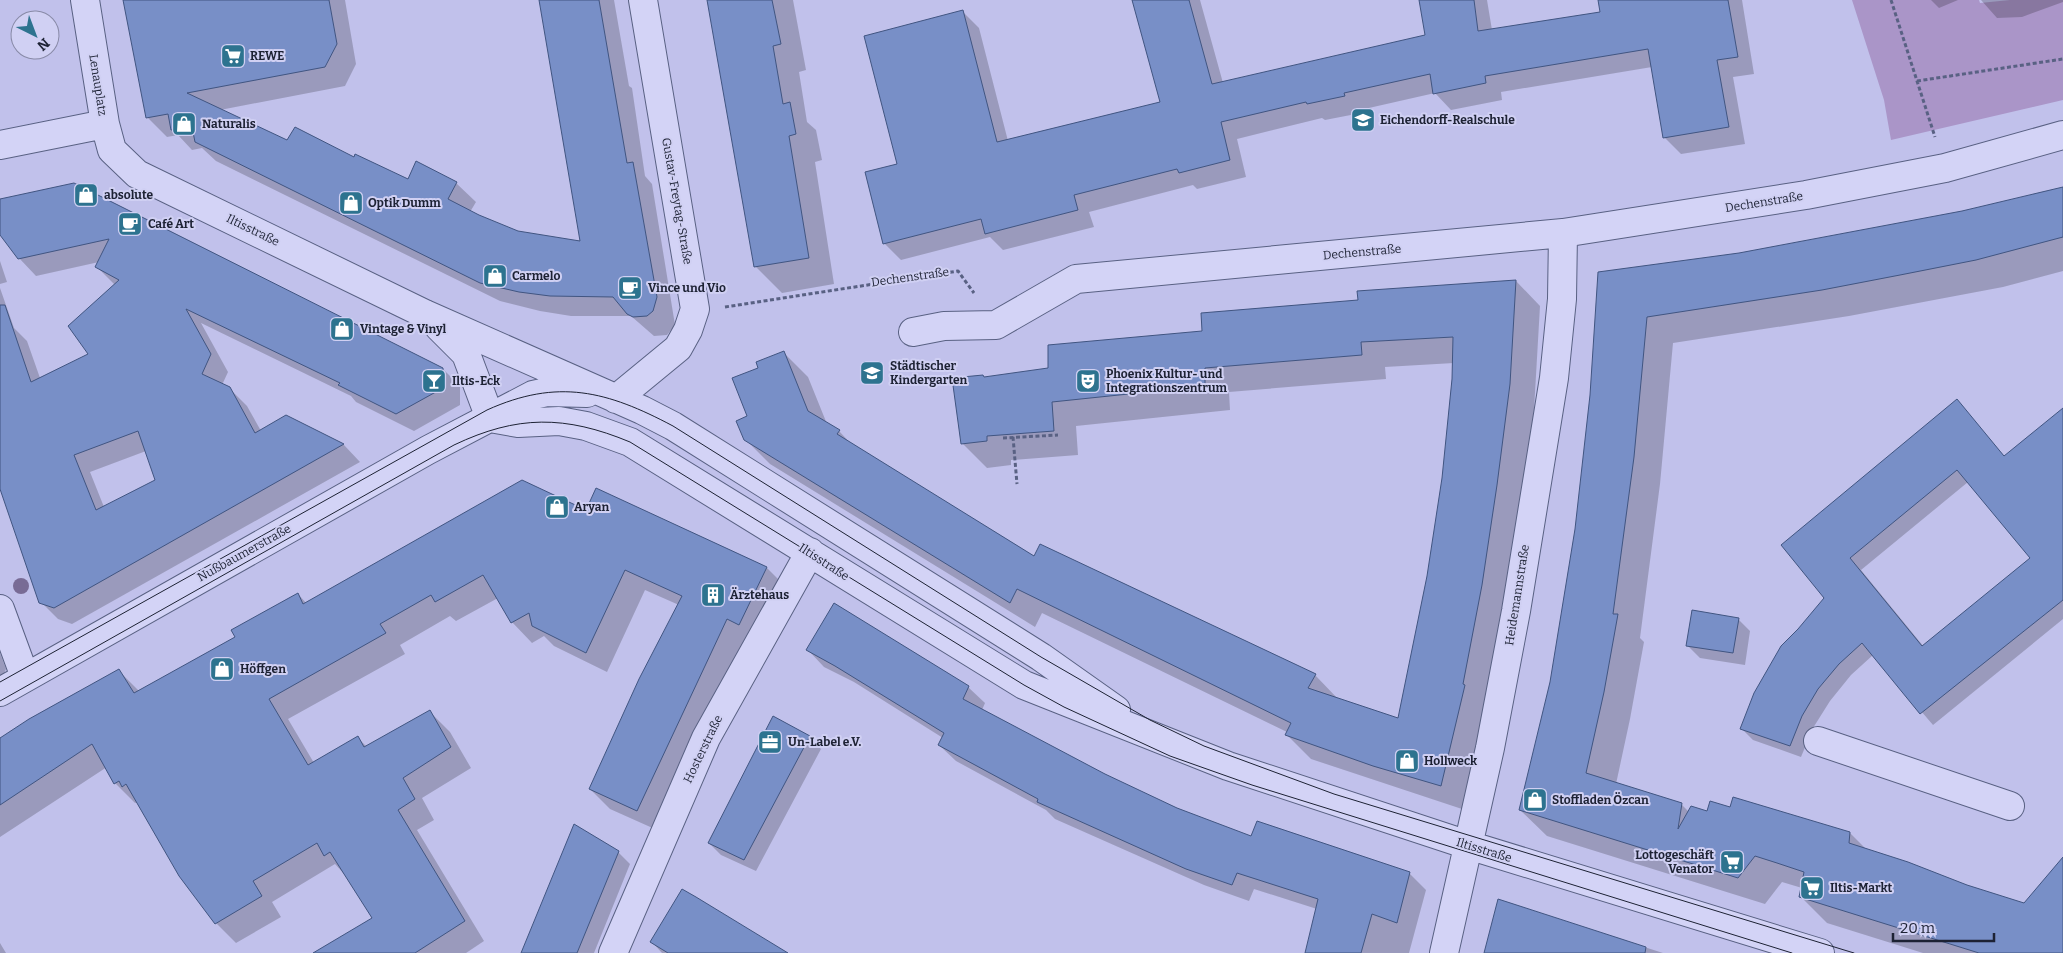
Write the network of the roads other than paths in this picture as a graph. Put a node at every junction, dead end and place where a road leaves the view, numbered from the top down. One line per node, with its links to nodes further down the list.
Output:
1 (85, 0): 3 (street, Lenauplatz)
2 (643, 0): 9 (street, Gustav-Freytag-Straße)
3 (105, 124): 5 (street, Lenauplatz); 7 (street, Iltisstraße)
4 (2063, 135): 6 (street, Dechenstraße)
5 (0, 145)
6 (1563, 233): 8 (street, Dechenstraße); 18 (street, Heidemannstraße)
7 (425, 314): 9 (street, Iltisstraße); 10 (street, Iltisstraße)
8 (913, 332)
9 (616, 399): 10 (street, Iltisstraße); 15 (street, Iltisstraße)
10 (490, 418): 11 (street, Iltisstraße); 13 (street, Nußbaumerstraße)
11 (810, 552): 15 (street, Iltisstraße); 19 (street, Hosterstraße)
12 (0, 609): 13 (street)
13 (25, 677): 14 (street, Nußbaumerstraße)
14 (0, 692)
15 (1152, 736): 18 (street, Iltisstraße)
16 (1818, 741): 17 (street)
17 (2010, 806)
18 (1468, 845): 20 (street, Heidemannstraße); 21 (street, Iltisstraße)
19 (615, 952)
20 (1444, 953)
21 (1820, 953)

